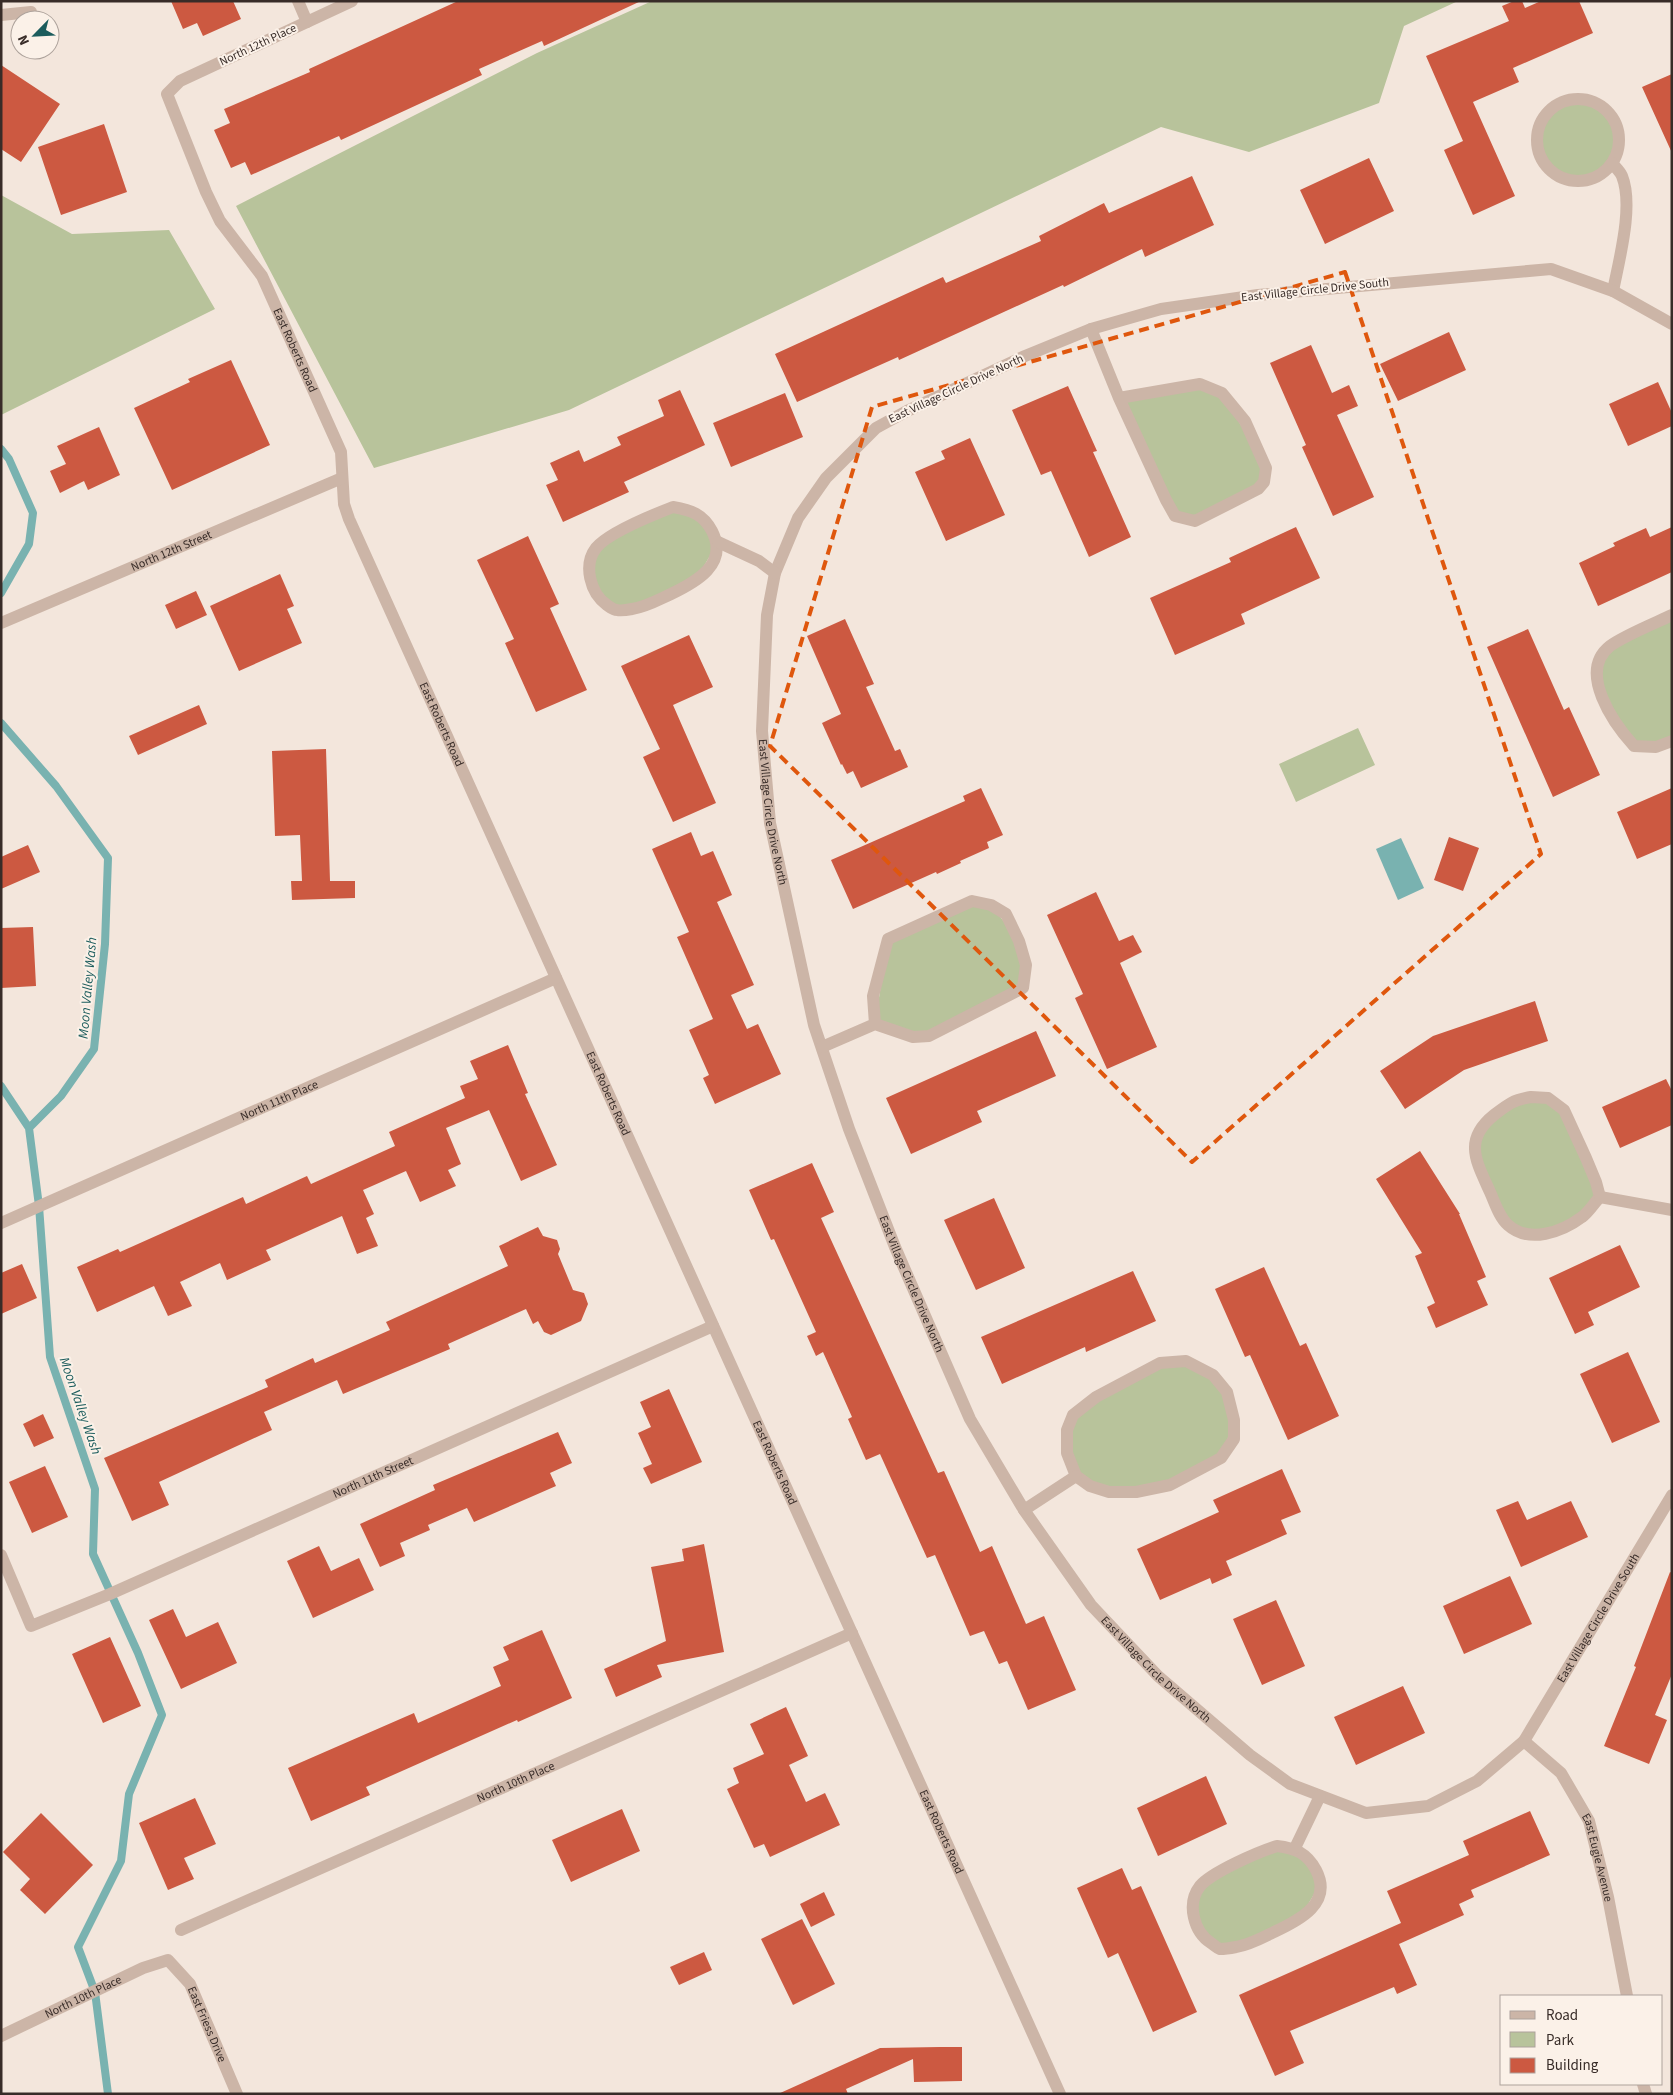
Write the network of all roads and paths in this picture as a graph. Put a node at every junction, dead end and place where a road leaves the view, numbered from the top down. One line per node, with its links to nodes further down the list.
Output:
1 (298, 1): 3 (street)
2 (352, 1): 3 (street, North 12th Place)
3 (307, 22): 4 (street, North 12th Place)
4 (167, 94): 10 (street, East Roberts Road)
5 (1612, 163): 5 (street); 6 (street)
6 (1613, 291): 7 (street, East Village Circle Drive South); 8 (street, East Village Circle Drive South)
7 (1672, 324)
8 (1091, 329): 9 (street); 12 (street, East Village Circle Drive North)
9 (1120, 398): 9 (street)
10 (342, 478): 14 (street, North 12th Street); 16 (street, East Roberts Road)
11 (718, 542): 11 (street); 12 (street)
12 (775, 573): 18 (street, East Village Circle Drive North)
13 (1672, 615): 15 (street)
14 (1, 623)
15 (1672, 741)
16 (556, 978): 21 (street, North 11th Place); 22 (street, East Roberts Road)
17 (875, 1024): 17 (street); 18 (street)
18 (822, 1047): 25 (street, East Village Circle Drive North)
19 (1600, 1197): 19 (street); 20 (street)
20 (1672, 1210)
21 (1, 1223)
22 (713, 1326): 26 (street, North 11th Street); 27 (street, East Roberts Road)
23 (1076, 1476): 23 (street); 25 (street)
24 (1672, 1495): 28 (street, East Village Circle Drive South)
25 (1024, 1510): 29 (street, East Village Circle Drive North)
26 (1, 1555)
27 (852, 1633): 31 (street, North 10th Place); 36 (street, East Roberts Road)
28 (1524, 1741): 29 (street, East Village Circle Drive North); 33 (street, East Eugie Avenue)
29 (1320, 1796): 30 (street)
30 (1295, 1848): 30 (street)
31 (181, 1930)
32 (168, 1960): 34 (street, North 10th Place); 35 (street, East Friess Drive)
33 (1627, 1995)
34 (1, 2036)
35 (237, 2094)
36 (1060, 2094)

